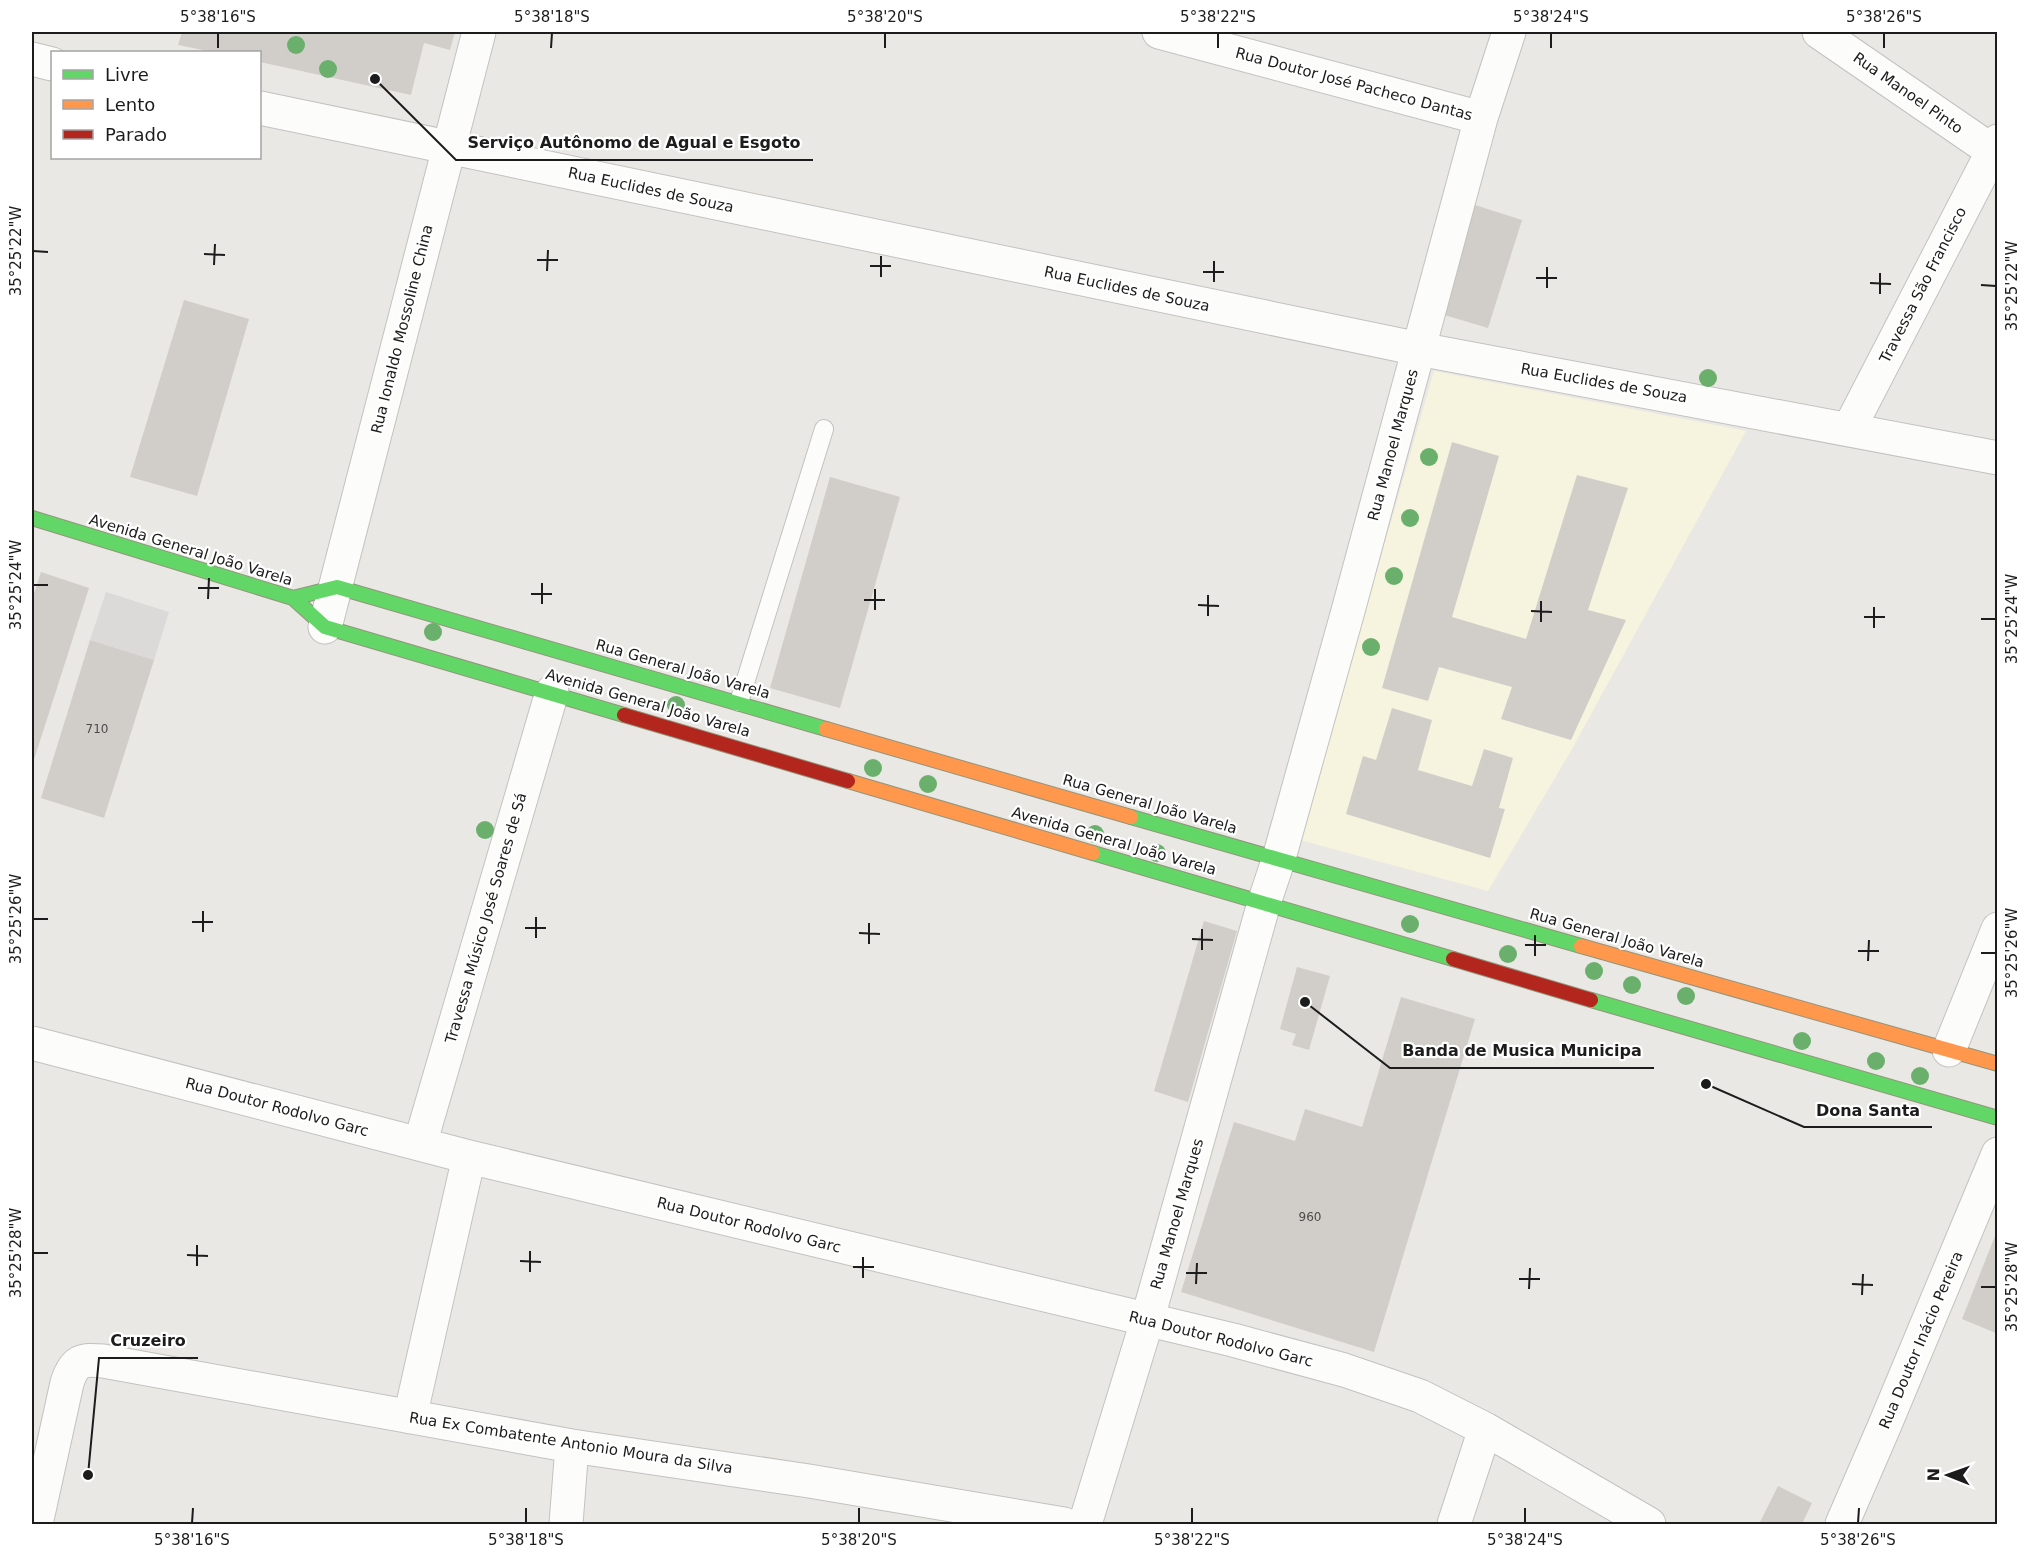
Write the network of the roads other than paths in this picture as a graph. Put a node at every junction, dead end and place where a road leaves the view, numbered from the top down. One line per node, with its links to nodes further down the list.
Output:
1 (478, 32): 9 (street, Rua Ionaldo Mossoline China)
2 (1159, 32): 8 (street, Rua Doutor José Pacheco Dantas)
3 (1509, 32): 8 (street, Rua Manoel Marques)
4 (1824, 33): 10 (street, Rua Manoel Pinto)
5 (32, 59): 6 (street)
6 (51, 64)
7 (261, 108): 9 (street, Rua Euclides de Souza)
8 (1481, 118): 11 (street, Rua Manoel Marques)
9 (449, 148): 11 (street, Rua Euclides de Souza); 16 (street, Rua Ionaldo Mossoline China)
10 (1996, 149): 13 (street, Travessa São Francisco)
11 (1419, 349): 13 (street, Rua Euclides de Souza); 21 (street, Rua Manoel Marques)
12 (824, 429): 20 (lane)
13 (1849, 429): 14 (street, Rua Euclides de Souza)
14 (1998, 458)
15 (32, 518): 17 (main road, Avenida General João Varela)
16 (337, 587): 17 (main road); 18 (street, Rua Ionaldo Mossoline China); 20 (main road, Rua General João Varela)
17 (293, 598): 18 (main road, Avenida General João Varela)
18 (325, 627): 19 (main road, Avenida General João Varela)
19 (552, 692): 22 (main road, Avenida General João Varela); 28 (street, Travessa Músico José Soares de Sá)
20 (739, 702): 21 (main road, Rua General João Varela)
21 (1279, 858): 22 (street, Rua Manoel Marques); 25 (main road, Rua General João Varela)
22 (1264, 903): 27 (main road); 31 (street, Rua Manoel Marques)
23 (1998, 929): 25 (street)
24 (32, 1043): 28 (street, Rua Doutor Rodolvo Garc)
25 (1949, 1050): 26 (main road, Rua General João Varela)
26 (1998, 1064)
27 (1998, 1118)
28 (420, 1144): 30 (street, Rua Doutor Rodolvo Garc)
29 (1998, 1154): 42 (street, Rua Doutor Inácio Pereira)
30 (469, 1157): 31 (street, Rua Doutor Rodolvo Garc); 32 (street)
31 (1147, 1321): 33 (street, Rua Doutor Rodolvo Garc); 39 (street, Rua Manoel Marques)
32 (410, 1417): 34 (street, Rua Ex Combatente Antonio Moura da Silva); 35 (street, Rua Ex Combatente Antonio Moura da Silva)
33 (1485, 1429): 40 (street); 41 (street, Rua Doutor Rodolvo Garc)
34 (572, 1446): 37 (street); 38 (street, Rua Ex Combatente Antonio Moura da Silva)
35 (40, 1463): 36 (street)
36 (36, 1524)
37 (566, 1524)
38 (1064, 1524)
39 (1085, 1524)
40 (1454, 1524)
41 (1649, 1524)
42 (1842, 1524)

